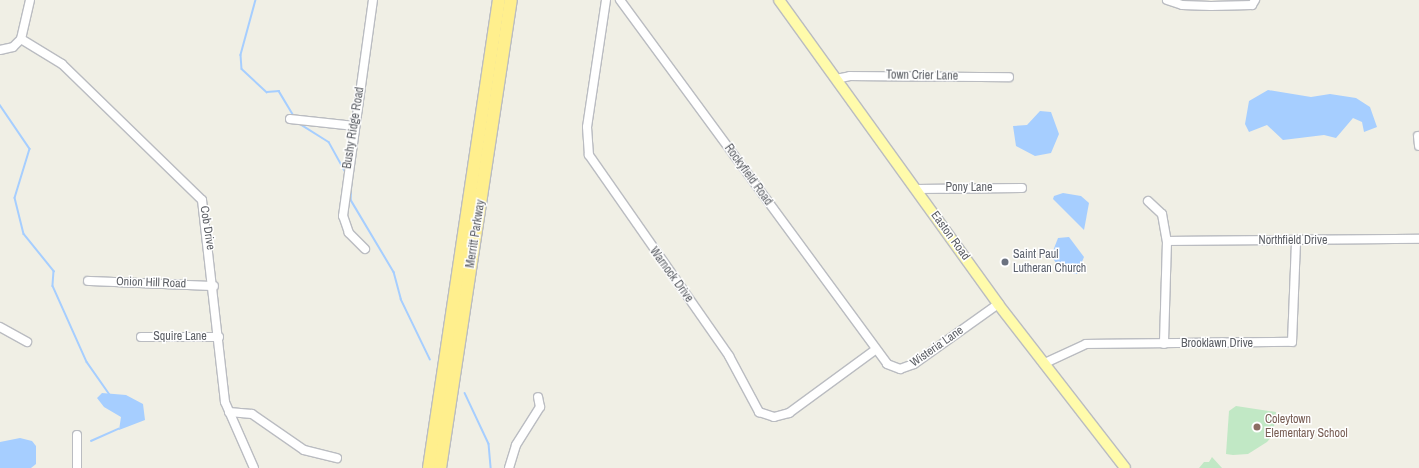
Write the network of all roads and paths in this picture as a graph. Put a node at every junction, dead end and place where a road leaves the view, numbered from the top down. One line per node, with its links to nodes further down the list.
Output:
1 (30, 0): 10 (street)
2 (373, 0): 15 (street, Bushy Ridge Road)
3 (499, 0): 41 (highway, Merritt Parkway)
4 (511, 0): 42 (highway, Merritt Parkway)
5 (606, 0): 33 (street, Warnock Drive)
6 (620, 0): 33 (street, Rockyfield Road)
7 (779, 0): 13 (main road, Easton Road)
8 (1167, 0): 9 (street)
9 (1255, 0)
10 (22, 39): 11 (street); 26 (street, Cob Drive)
11 (0, 50)
12 (1007, 77): 13 (street, Town Crier Lane)
13 (836, 79): 19 (main road, Easton Road)
14 (294, 119): 15 (street)
15 (354, 126): 24 (street, Bushy Ridge Road)
16 (1418, 136): 17 (street)
17 (1419, 146)
18 (1022, 188): 19 (street, Pony Lane)
19 (916, 189): 27 (main road, Easton Road)
20 (1148, 201): 22 (street)
21 (1419, 239): 23 (street, Northfield Drive)
22 (1166, 241): 23 (street, Northfield Drive); 32 (street)
23 (1296, 242): 32 (street, Brooklawn Drive)
24 (365, 249)
25 (88, 281): 26 (street, Onion Hill Road)
26 (214, 286): 30 (street, Cob Drive)
27 (998, 304): 33 (street, Wisteria Lane); 34 (main road, Easton Road)
28 (0, 327): 31 (street)
29 (141, 337): 30 (street, Squire Lane)
30 (219, 337): 36 (street, Cob Drive)
31 (27, 342)
32 (1164, 344): 34 (street, Brooklawn Drive)
33 (875, 350)
34 (1045, 363): 44 (main road, Easton Road)
35 (538, 397): 43 (street)
36 (229, 412): 38 (street); 40 (street, Cob Drive)
37 (77, 435): 39 (street)
38 (338, 458)
39 (77, 468)
40 (254, 468)
41 (429, 468)
42 (440, 468)
43 (509, 468)
44 (1125, 468)

